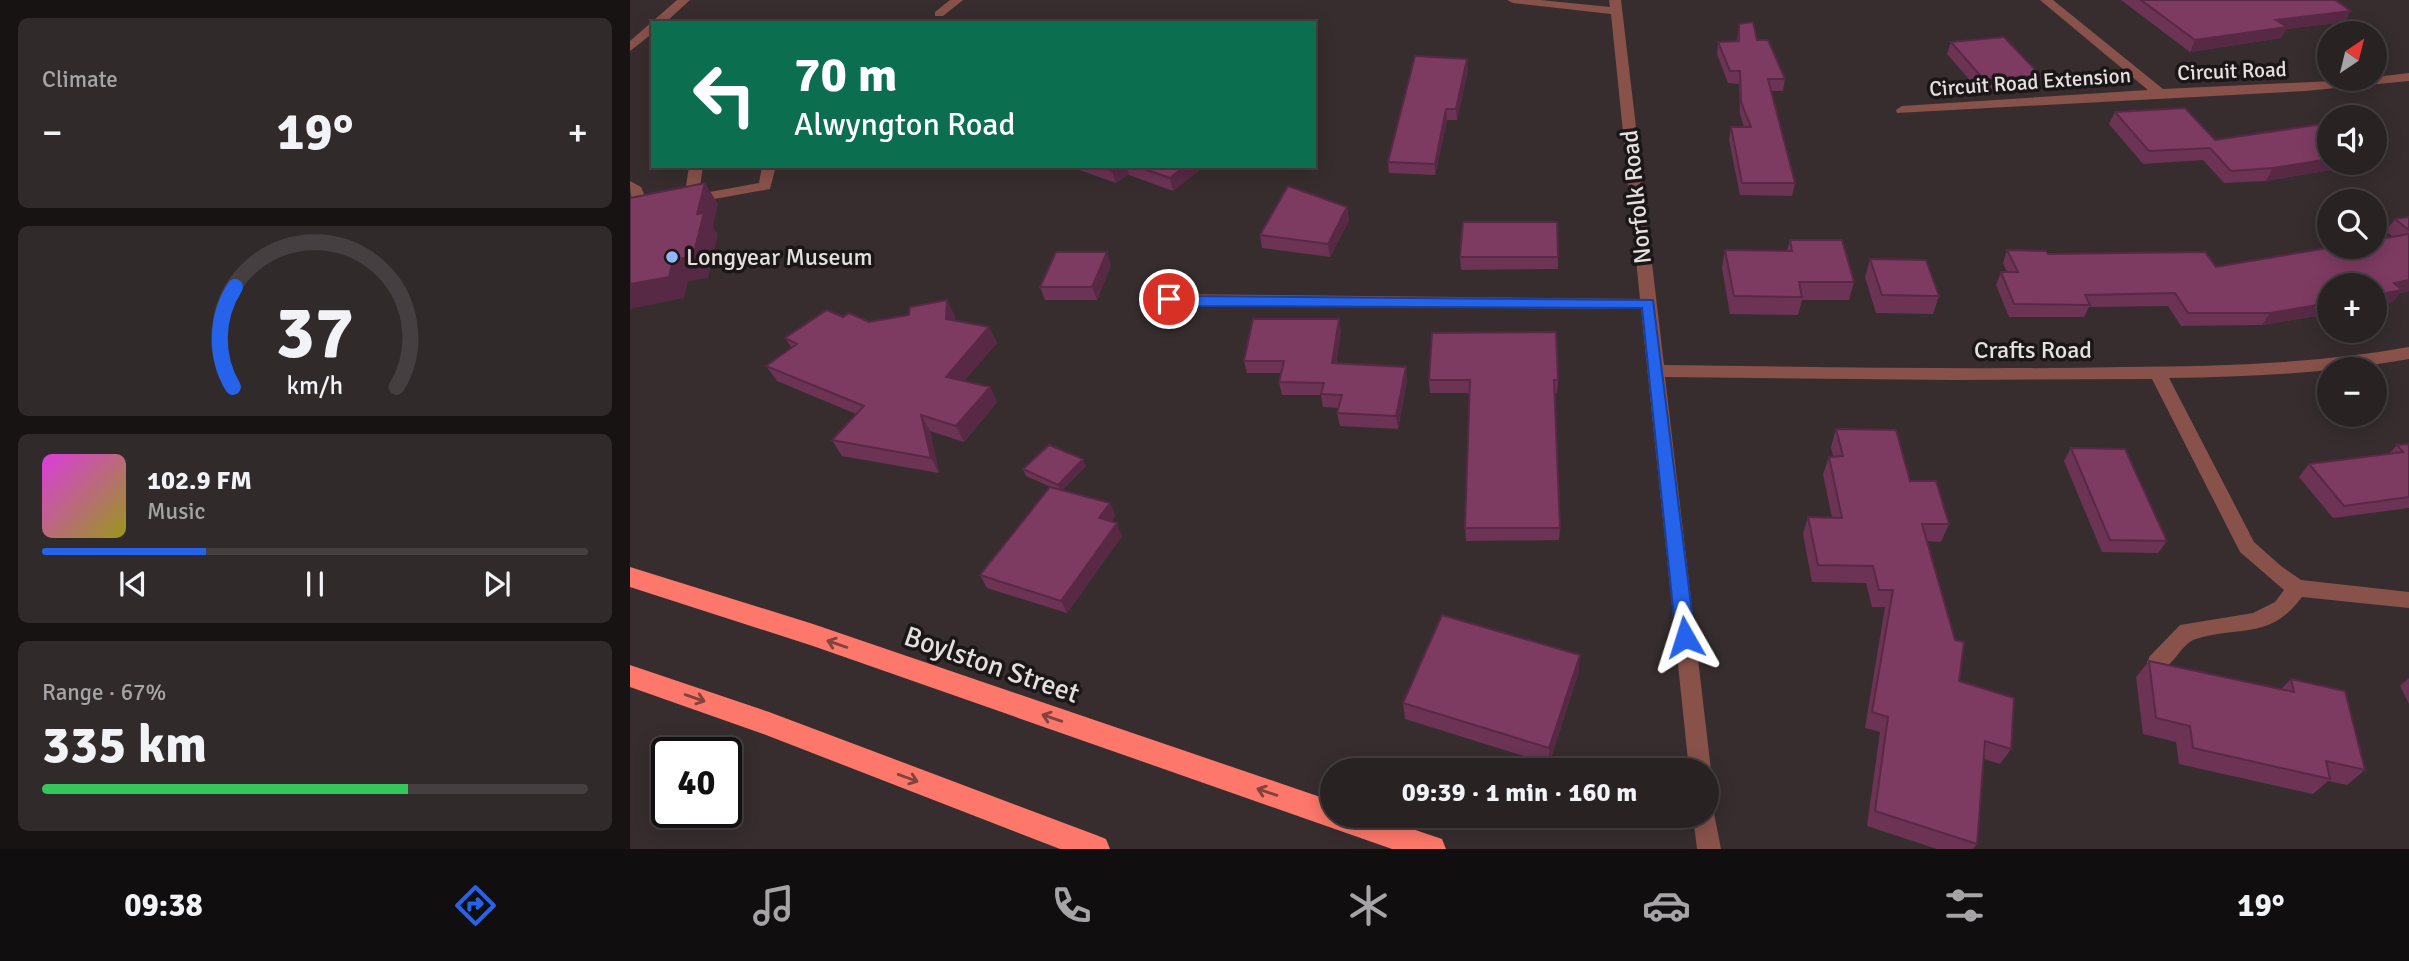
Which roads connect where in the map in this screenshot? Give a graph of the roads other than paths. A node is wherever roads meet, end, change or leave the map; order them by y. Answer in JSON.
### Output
{"nodes":[{"id":1,"x":684,"y":0,"type":"edge"},
{"id":2,"x":1513,"y":0,"type":"edge"},
{"id":3,"x":2046,"y":0,"type":"edge"},
{"id":4,"x":955,"y":1,"type":"edge"},
{"id":5,"x":1615,"y":5,"type":"edge"},
{"id":6,"x":939,"y":14,"type":"dead end"},
{"id":7,"x":660,"y":21,"type":"edge"},
{"id":8,"x":651,"y":29,"type":"edge"},
{"id":9,"x":630,"y":47,"type":"edge"},
{"id":10,"x":2409,"y":77,"type":"edge"},
{"id":11,"x":2160,"y":93,"type":"junction"},
{"id":12,"x":1902,"y":110,"type":"dead end"},
{"id":13,"x":695,"y":168,"type":"edge"},
{"id":14,"x":769,"y":168,"type":"edge"},
{"id":15,"x":630,"y":185,"type":"edge"},
{"id":16,"x":643,"y":208,"type":"edge"},
{"id":17,"x":1169,"y":299,"type":"dead end"},
{"id":18,"x":1648,"y":304,"type":"junction"},
{"id":19,"x":2409,"y":353,"type":"edge"},
{"id":20,"x":1656,"y":371,"type":"junction"},
{"id":21,"x":2158,"y":373,"type":"junction"},
{"id":22,"x":630,"y":577,"type":"edge"},
{"id":23,"x":2297,"y":588,"type":"junction"},
{"id":24,"x":2409,"y":600,"type":"edge"},
{"id":25,"x":2157,"y":662,"type":"edge"},
{"id":26,"x":630,"y":676,"type":"edge"},
{"id":27,"x":1699,"y":758,"type":"edge"},
{"id":28,"x":1320,"y":810,"type":"edge"},
{"id":29,"x":1371,"y":828,"type":"edge"},
{"id":30,"x":1706,"y":828,"type":"edge"},
{"id":31,"x":1096,"y":849,"type":"edge"},
{"id":32,"x":1432,"y":849,"type":"edge"},
{"id":33,"x":1709,"y":849,"type":"edge"}],
"edges":[{"from":1,"to":7,"type":"street"},
{"from":2,"to":5,"type":"street"},
{"from":3,"to":11,"type":"street","name":"Circuit Road"},
{"from":4,"to":6,"type":"street"},
{"from":5,"to":18,"type":"street","name":"Norfolk Road"},
{"from":8,"to":9,"type":"street"},
{"from":10,"to":11,"type":"street","name":"Circuit Road"},
{"from":11,"to":12,"type":"street","name":"Circuit Road Extension"},
{"from":13,"to":14,"type":"street"},
{"from":15,"to":16,"type":"street"},
{"from":17,"to":18,"type":"street"},
{"from":18,"to":20,"type":"street","name":"Norfolk Road"},
{"from":19,"to":21,"type":"street","name":"Crafts Road"},
{"from":20,"to":21,"type":"street","name":"Crafts Road"},
{"from":20,"to":27,"type":"street","name":"Norfolk Road"},
{"from":21,"to":23,"type":"street"},
{"from":28,"to":22,"type":"highway","name":"Boylston Street","one_way":true},
{"from":23,"to":24,"type":"street"},
{"from":23,"to":25,"type":"street"},
{"from":26,"to":31,"type":"highway","one_way":true},
{"from":29,"to":32,"type":"highway","name":"Boylston Street"},
{"from":30,"to":33,"type":"street"}]}
